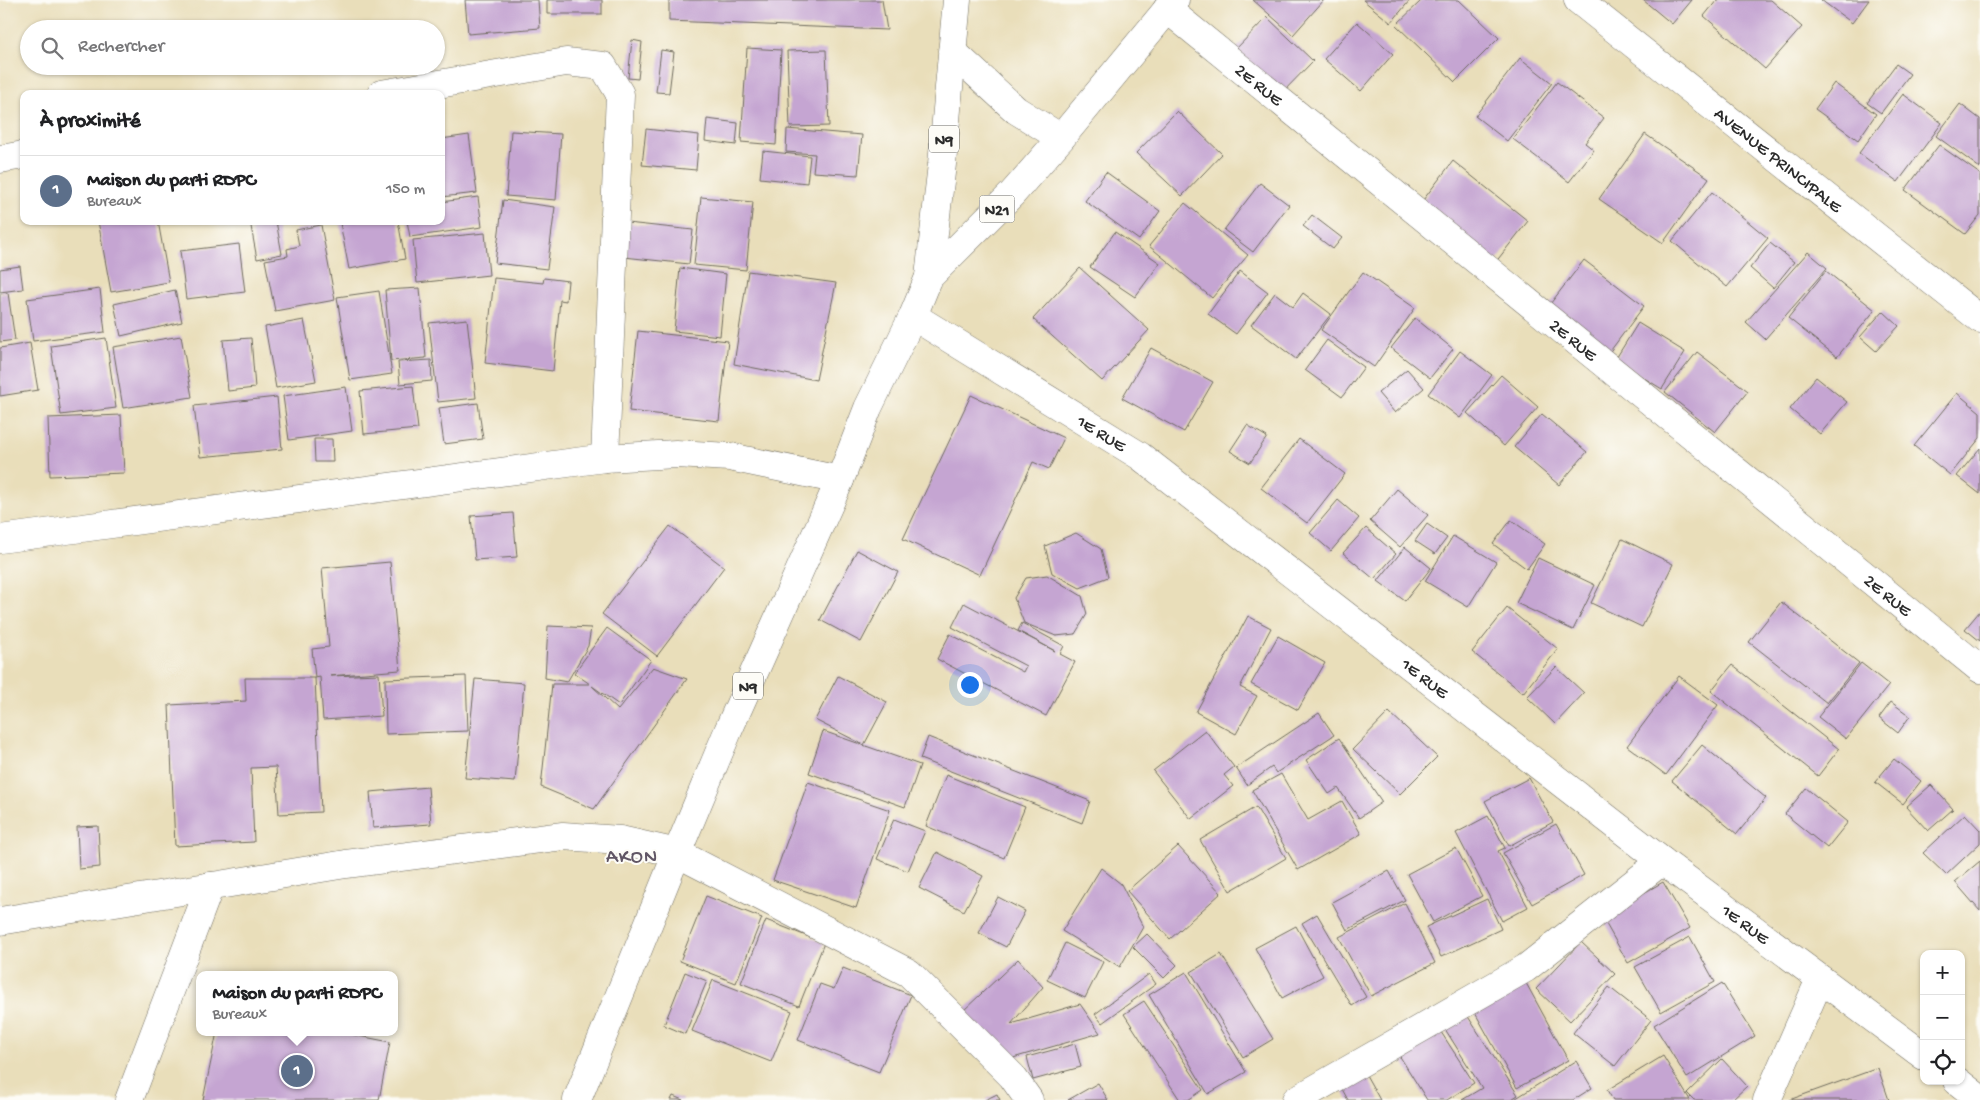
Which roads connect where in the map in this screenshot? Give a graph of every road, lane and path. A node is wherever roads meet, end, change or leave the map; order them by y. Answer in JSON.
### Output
{"nodes":[{"id":1,"x":957,"y":0,"type":"edge"},
{"id":2,"x":1578,"y":0,"type":"edge"},
{"id":3,"x":1171,"y":5,"type":"edge"},
{"id":4,"x":952,"y":52,"type":"junction"},
{"id":5,"x":403,"y":90,"type":"edge"},
{"id":6,"x":1061,"y":138,"type":"junction"},
{"id":7,"x":20,"y":156,"type":"edge"},
{"id":8,"x":0,"y":159,"type":"edge"},
{"id":9,"x":929,"y":277,"type":"junction"},
{"id":10,"x":914,"y":316,"type":"junction"},
{"id":11,"x":1980,"y":319,"type":"edge"},
{"id":12,"x":605,"y":458,"type":"junction"},
{"id":13,"x":840,"y":480,"type":"junction"},
{"id":14,"x":0,"y":539,"type":"edge"},
{"id":15,"x":1980,"y":669,"type":"edge"},
{"id":16,"x":677,"y":853,"type":"junction"},
{"id":17,"x":1662,"y":861,"type":"junction"},
{"id":18,"x":210,"y":886,"type":"junction"},
{"id":19,"x":0,"y":921,"type":"edge"},
{"id":20,"x":1820,"y":979,"type":"junction"},
{"id":21,"x":1920,"y":1053,"type":"edge"},
{"id":22,"x":1962,"y":1085,"type":"edge"},
{"id":23,"x":1980,"y":1098,"type":"edge"},
{"id":24,"x":129,"y":1100,"type":"edge"},
{"id":25,"x":577,"y":1100,"type":"edge"},
{"id":26,"x":1029,"y":1100,"type":"edge"},
{"id":27,"x":1296,"y":1100,"type":"edge"},
{"id":28,"x":1767,"y":1100,"type":"edge"}],
"edges":[{"from":1,"to":4,"type":"main road","number":"N9"},
{"from":2,"to":11,"type":"main road","name":"AVENUE PRINCIPALE"},
{"from":3,"to":6,"type":"main road","number":"N21"},
{"from":3,"to":15,"type":"main road","name":"2E RUE"},
{"from":4,"to":6,"type":"main road"},
{"from":4,"to":9,"type":"main road","number":"N9"},
{"from":5,"to":12,"type":"main road"},
{"from":6,"to":9,"type":"main road","number":"N21"},
{"from":7,"to":8,"type":"main road"},
{"from":9,"to":10,"type":"main road","number":"N9"},
{"from":10,"to":13,"type":"main road","number":"N9"},
{"from":10,"to":17,"type":"main road","name":"1E RUE"},
{"from":12,"to":13,"type":"main road"},
{"from":12,"to":14,"type":"main road"},
{"from":13,"to":16,"type":"main road","number":"N9"},
{"from":16,"to":18,"type":"main road"},
{"from":16,"to":25,"type":"main road","number":"N9"},
{"from":16,"to":26,"type":"main road"},
{"from":17,"to":20,"type":"main road","name":"1E RUE"},
{"from":17,"to":27,"type":"main road"},
{"from":18,"to":19,"type":"main road"},
{"from":18,"to":24,"type":"main road"},
{"from":20,"to":21,"type":"main road","name":"1E RUE"},
{"from":20,"to":28,"type":"main road"},
{"from":22,"to":23,"type":"main road"}]}
